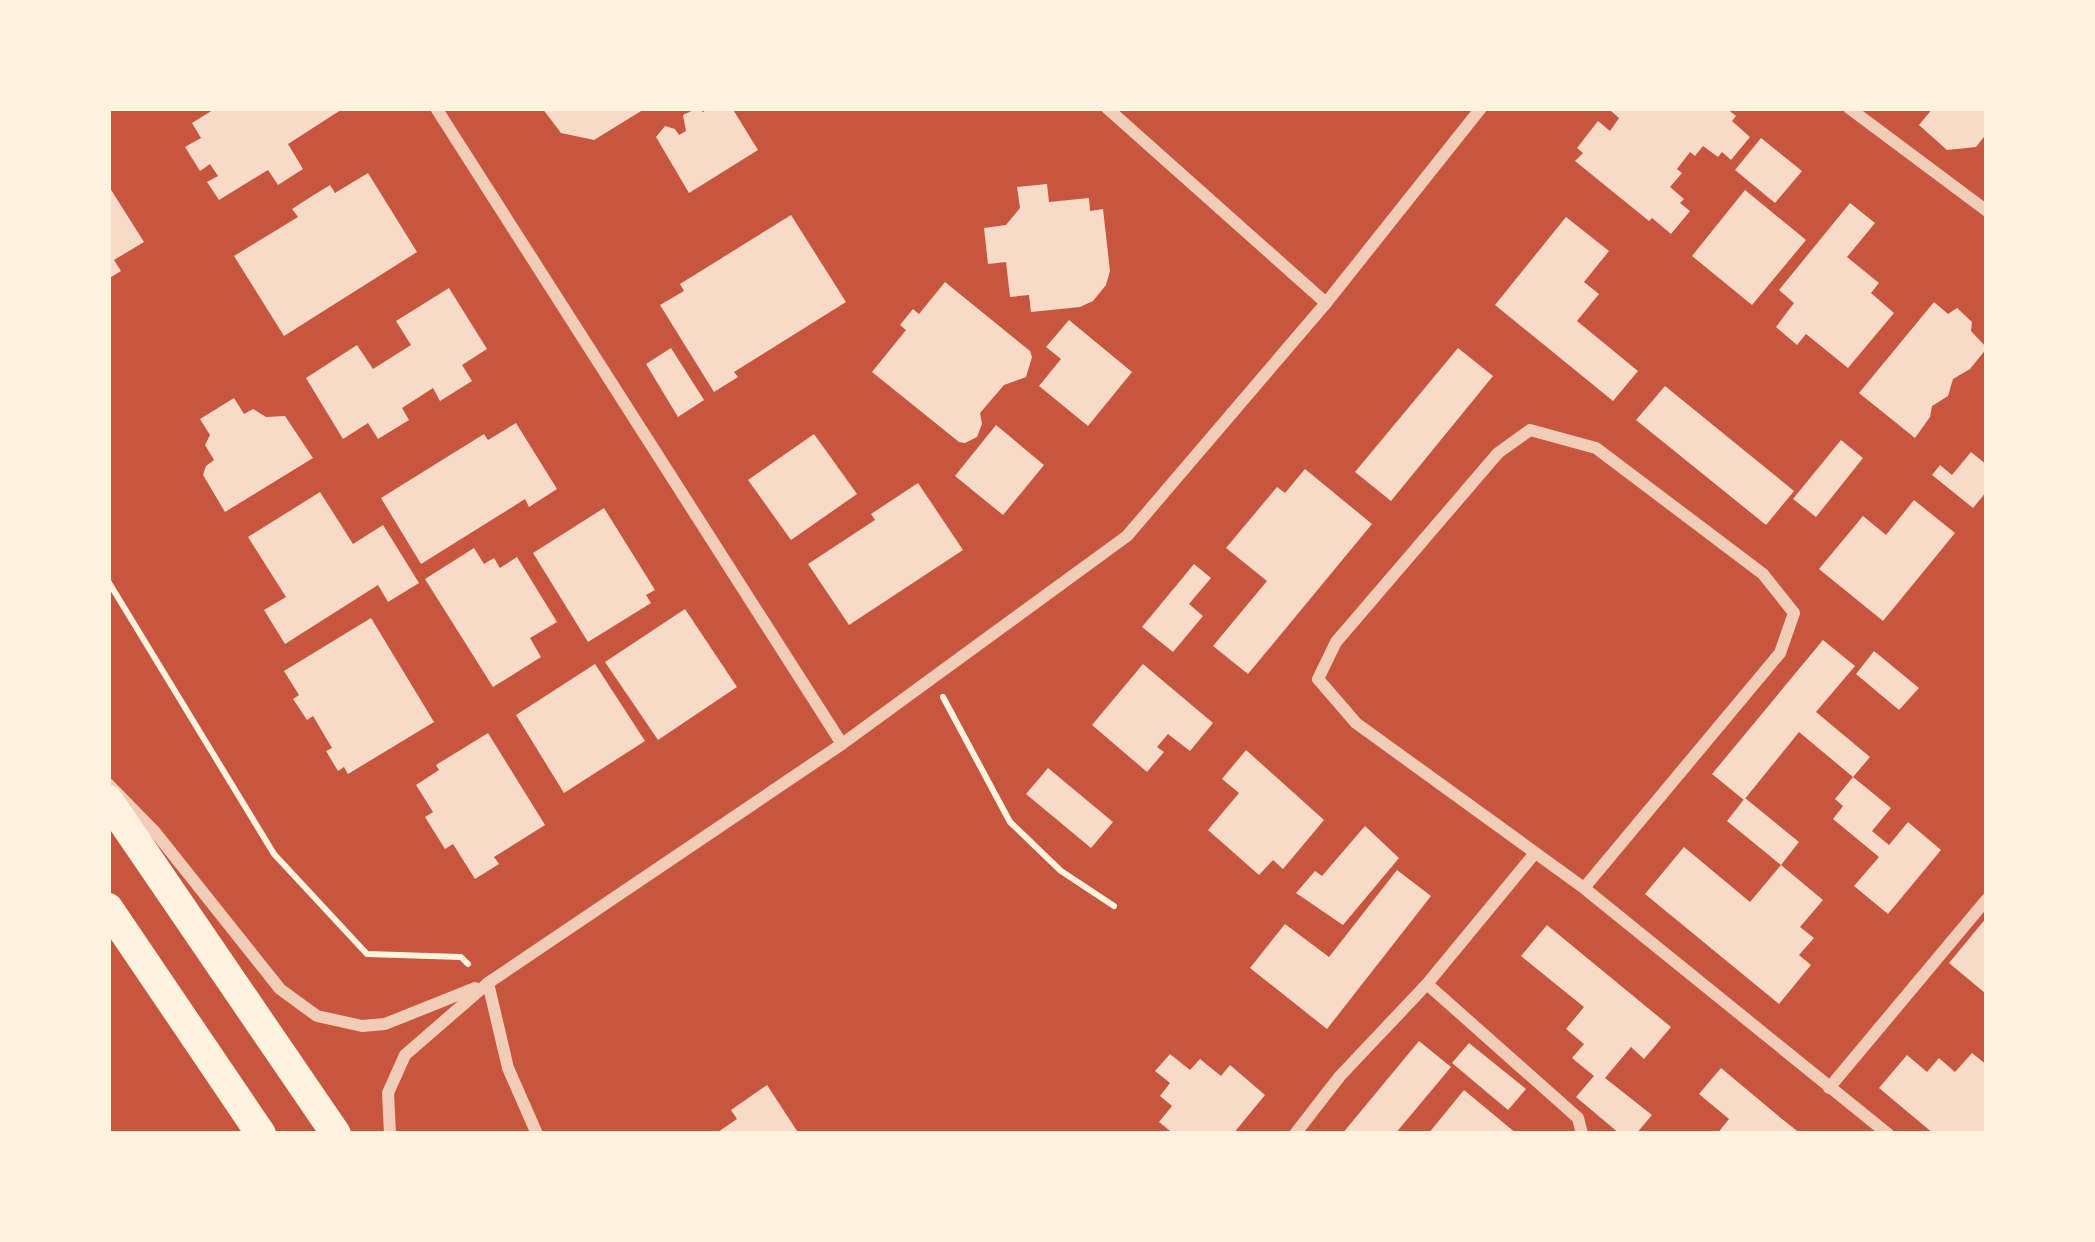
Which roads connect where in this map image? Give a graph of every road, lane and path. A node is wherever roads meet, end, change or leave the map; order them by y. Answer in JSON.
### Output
{"nodes":[{"id":1,"x":436,"y":108,"type":"edge"},
{"id":2,"x":1107,"y":108,"type":"edge"},
{"id":3,"x":1481,"y":108,"type":"edge"},
{"id":4,"x":1850,"y":108,"type":"edge"},
{"id":5,"x":1987,"y":211,"type":"edge"},
{"id":6,"x":1326,"y":303,"type":"junction"},
{"id":7,"x":108,"y":581,"type":"edge"},
{"id":8,"x":934,"y":677,"type":"junction"},
{"id":9,"x":842,"y":744,"type":"junction"},
{"id":10,"x":108,"y":784,"type":"edge"},
{"id":11,"x":108,"y":800,"type":"edge"},
{"id":12,"x":1535,"y":853,"type":"junction"},
{"id":13,"x":1584,"y":888,"type":"junction"},
{"id":14,"x":1987,"y":899,"type":"edge"},
{"id":15,"x":1114,"y":905,"type":"dead end"},
{"id":16,"x":108,"y":908,"type":"edge"},
{"id":17,"x":488,"y":983,"type":"junction"},
{"id":18,"x":1427,"y":984,"type":"junction"},
{"id":19,"x":1829,"y":1088,"type":"junction"},
{"id":20,"x":261,"y":1134,"type":"edge"},
{"id":21,"x":336,"y":1134,"type":"edge"},
{"id":22,"x":390,"y":1134,"type":"edge"},
{"id":23,"x":537,"y":1134,"type":"edge"},
{"id":24,"x":1294,"y":1134,"type":"edge"},
{"id":25,"x":1582,"y":1134,"type":"edge"},
{"id":26,"x":1888,"y":1134,"type":"edge"}],
"edges":[{"from":1,"to":9,"type":"street"},
{"from":2,"to":6,"type":"street"},
{"from":3,"to":6,"type":"street"},
{"from":4,"to":5,"type":"street"},
{"from":6,"to":8,"type":"street"},
{"from":7,"to":17,"type":"path"},
{"from":8,"to":9,"type":"street"},
{"from":8,"to":15,"type":"path"},
{"from":9,"to":17,"type":"street"},
{"from":10,"to":17,"type":"street"},
{"from":11,"to":21,"type":"main road"},
{"from":12,"to":13,"type":"street"},
{"from":12,"to":13,"type":"street"},
{"from":12,"to":18,"type":"street"},
{"from":13,"to":19,"type":"street"},
{"from":14,"to":19,"type":"street"},
{"from":16,"to":20,"type":"main road"},
{"from":17,"to":22,"type":"street"},
{"from":17,"to":23,"type":"street"},
{"from":18,"to":24,"type":"street"},
{"from":18,"to":25,"type":"street"},
{"from":19,"to":26,"type":"street"}]}
